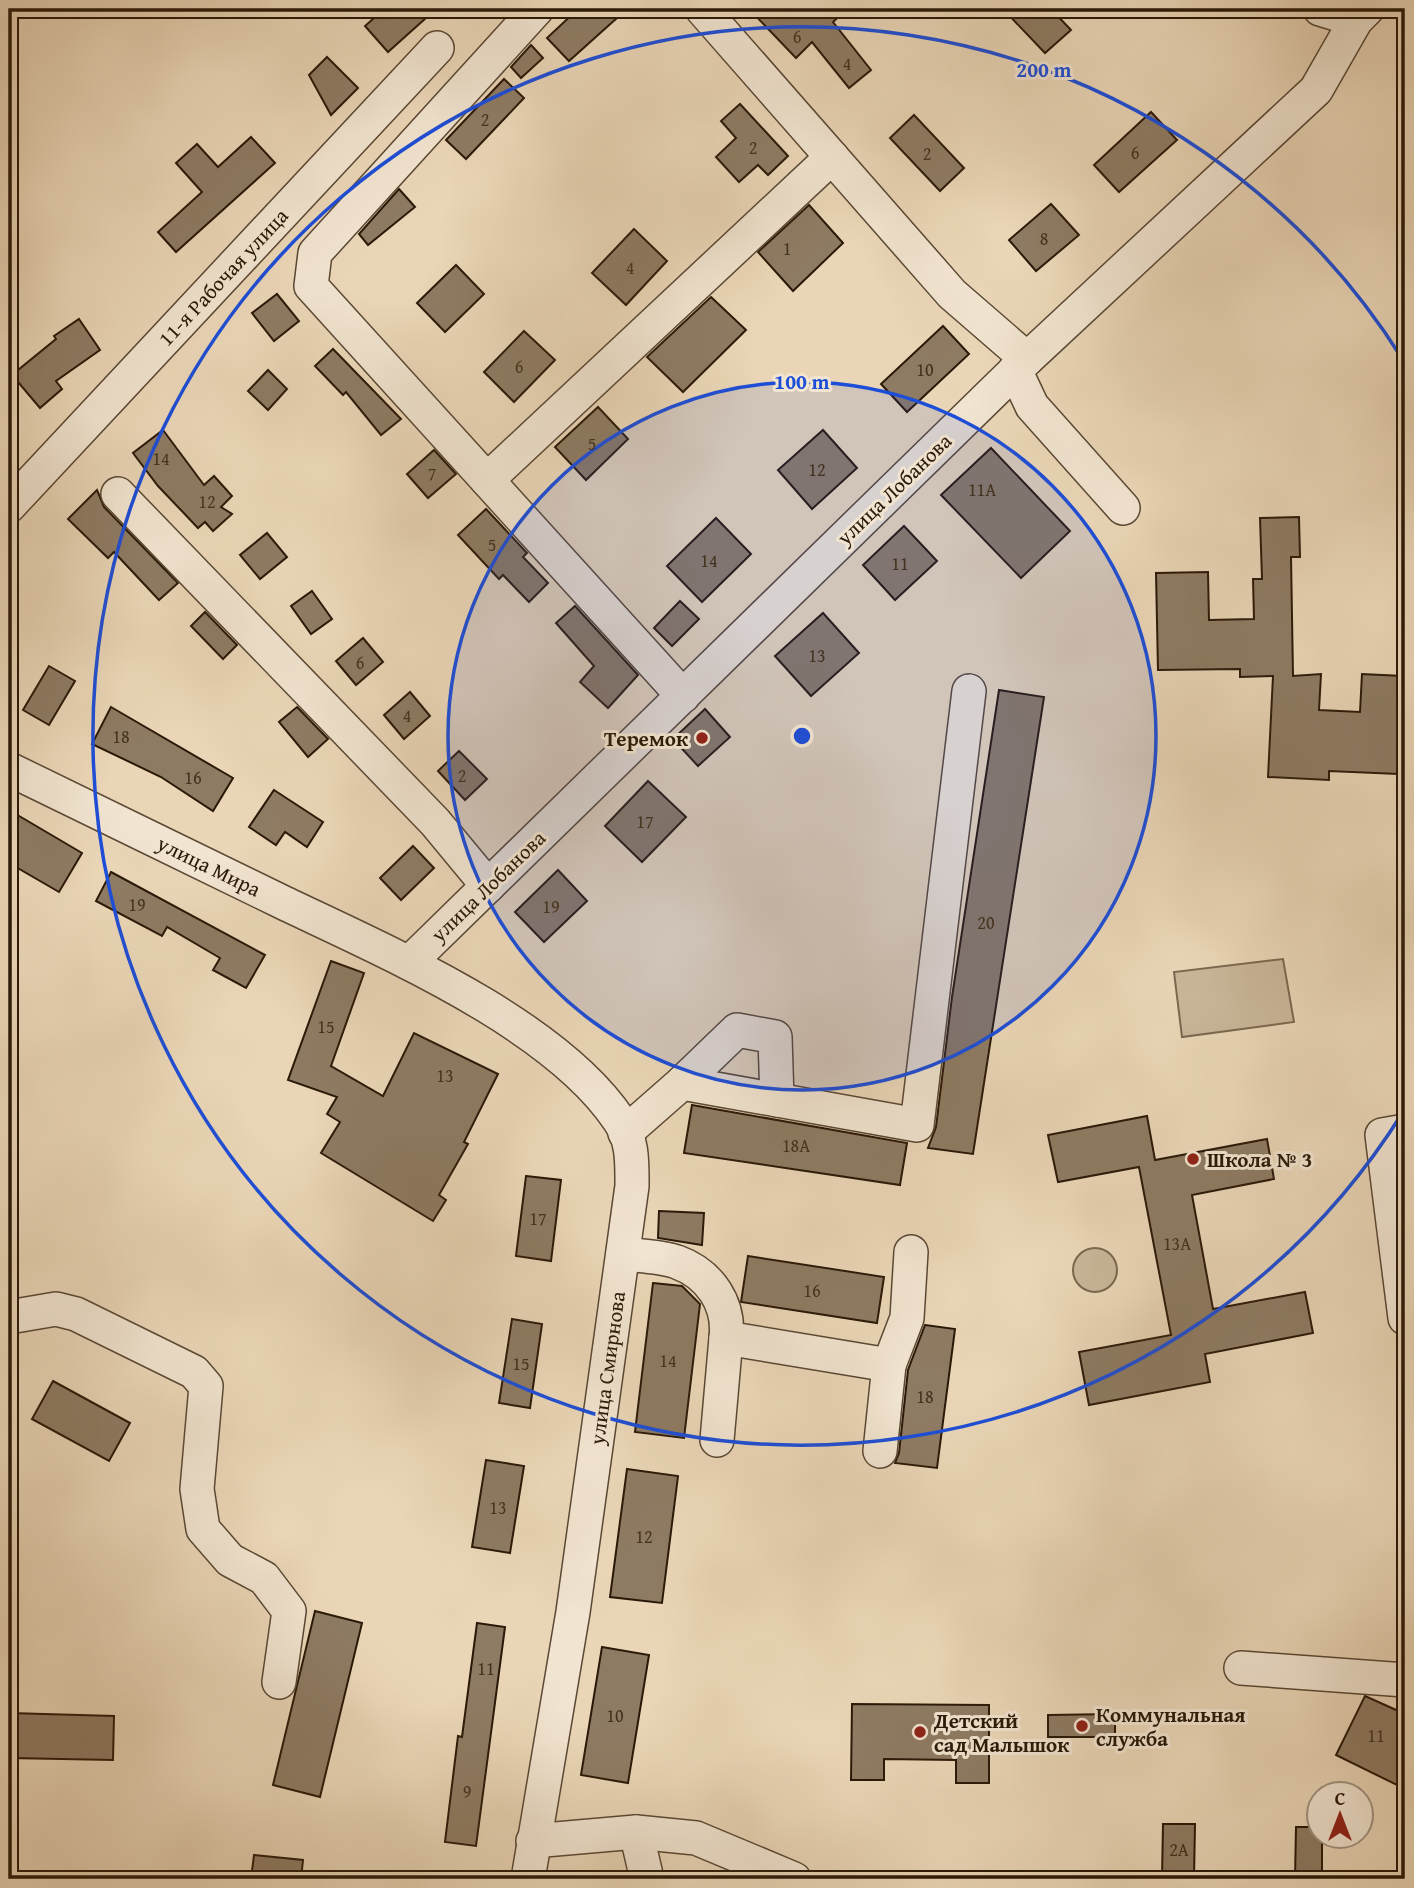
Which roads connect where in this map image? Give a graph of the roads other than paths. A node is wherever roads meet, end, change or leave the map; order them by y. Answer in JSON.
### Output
{"nodes":[{"id":1,"x":537,"y":9,"type":"edge"},
{"id":2,"x":702,"y":9,"type":"edge"},
{"id":3,"x":1320,"y":9,"type":"edge"},
{"id":4,"x":1362,"y":14,"type":"edge"},
{"id":5,"x":437,"y":48,"type":"dead end"},
{"id":6,"x":832,"y":157,"type":"junction"},
{"id":7,"x":1021,"y":365,"type":"junction"},
{"id":8,"x":487,"y":480,"type":"junction"},
{"id":9,"x":118,"y":494,"type":"dead end"},
{"id":10,"x":9,"y":506,"type":"edge"},
{"id":11,"x":1123,"y":508,"type":"dead end"},
{"id":12,"x":969,"y":691,"type":"dead end"},
{"id":13,"x":683,"y":696,"type":"junction"},
{"id":14,"x":9,"y":769,"type":"edge"},
{"id":15,"x":488,"y":886,"type":"junction"},
{"id":16,"x":409,"y":963,"type":"junction"},
{"id":17,"x":682,"y":1083,"type":"junction"},
{"id":18,"x":777,"y":1100,"type":"junction"},
{"id":19,"x":1405,"y":1131,"type":"edge"},
{"id":20,"x":625,"y":1133,"type":"junction"},
{"id":21,"x":911,"y":1252,"type":"dead end"},
{"id":22,"x":623,"y":1254,"type":"junction"},
{"id":23,"x":9,"y":1317,"type":"edge"},
{"id":24,"x":1405,"y":1318,"type":"edge"},
{"id":25,"x":726,"y":1338,"type":"junction"},
{"id":26,"x":889,"y":1365,"type":"junction"},
{"id":27,"x":717,"y":1440,"type":"dead end"},
{"id":28,"x":880,"y":1451,"type":"dead end"},
{"id":29,"x":1241,"y":1668,"type":"dead end"},
{"id":30,"x":1405,"y":1680,"type":"edge"},
{"id":31,"x":279,"y":1682,"type":"dead end"},
{"id":32,"x":636,"y":1832,"type":"junction"},
{"id":33,"x":533,"y":1841,"type":"junction"},
{"id":34,"x":528,"y":1879,"type":"edge"},
{"id":35,"x":647,"y":1879,"type":"edge"},
{"id":36,"x":794,"y":1879,"type":"edge"}],
"edges":[{"from":1,"to":8,"type":"street"},
{"from":2,"to":6,"type":"street"},
{"from":3,"to":4,"type":"street"},
{"from":4,"to":7,"type":"street","name":"улица Лобанова"},
{"from":5,"to":10,"type":"street","name":"11-я Рабочая улица"},
{"from":6,"to":7,"type":"street"},
{"from":6,"to":8,"type":"street"},
{"from":7,"to":11,"type":"street"},
{"from":7,"to":13,"type":"street","name":"улица Лобанова"},
{"from":8,"to":13,"type":"street"},
{"from":9,"to":15,"type":"street"},
{"from":12,"to":18,"type":"street"},
{"from":13,"to":15,"type":"street","name":"улица Лобанова"},
{"from":14,"to":16,"type":"street","name":"улица Мира"},
{"from":15,"to":16,"type":"street","name":"улица Лобанова"},
{"from":16,"to":20,"type":"street","name":"улица Смирнова"},
{"from":17,"to":18,"type":"street"},
{"from":17,"to":18,"type":"street"},
{"from":17,"to":20,"type":"street"},
{"from":19,"to":24,"type":"street"},
{"from":20,"to":22,"type":"street","name":"улица Смирнова"},
{"from":21,"to":26,"type":"street"},
{"from":22,"to":25,"type":"street"},
{"from":22,"to":33,"type":"street","name":"улица Смирнова"},
{"from":23,"to":31,"type":"street"},
{"from":25,"to":26,"type":"street"},
{"from":25,"to":27,"type":"street"},
{"from":26,"to":28,"type":"street"},
{"from":29,"to":30,"type":"street"},
{"from":32,"to":33,"type":"street"},
{"from":32,"to":35,"type":"street"},
{"from":32,"to":36,"type":"street"},
{"from":33,"to":34,"type":"street","name":"улица Смирнова"}]}
